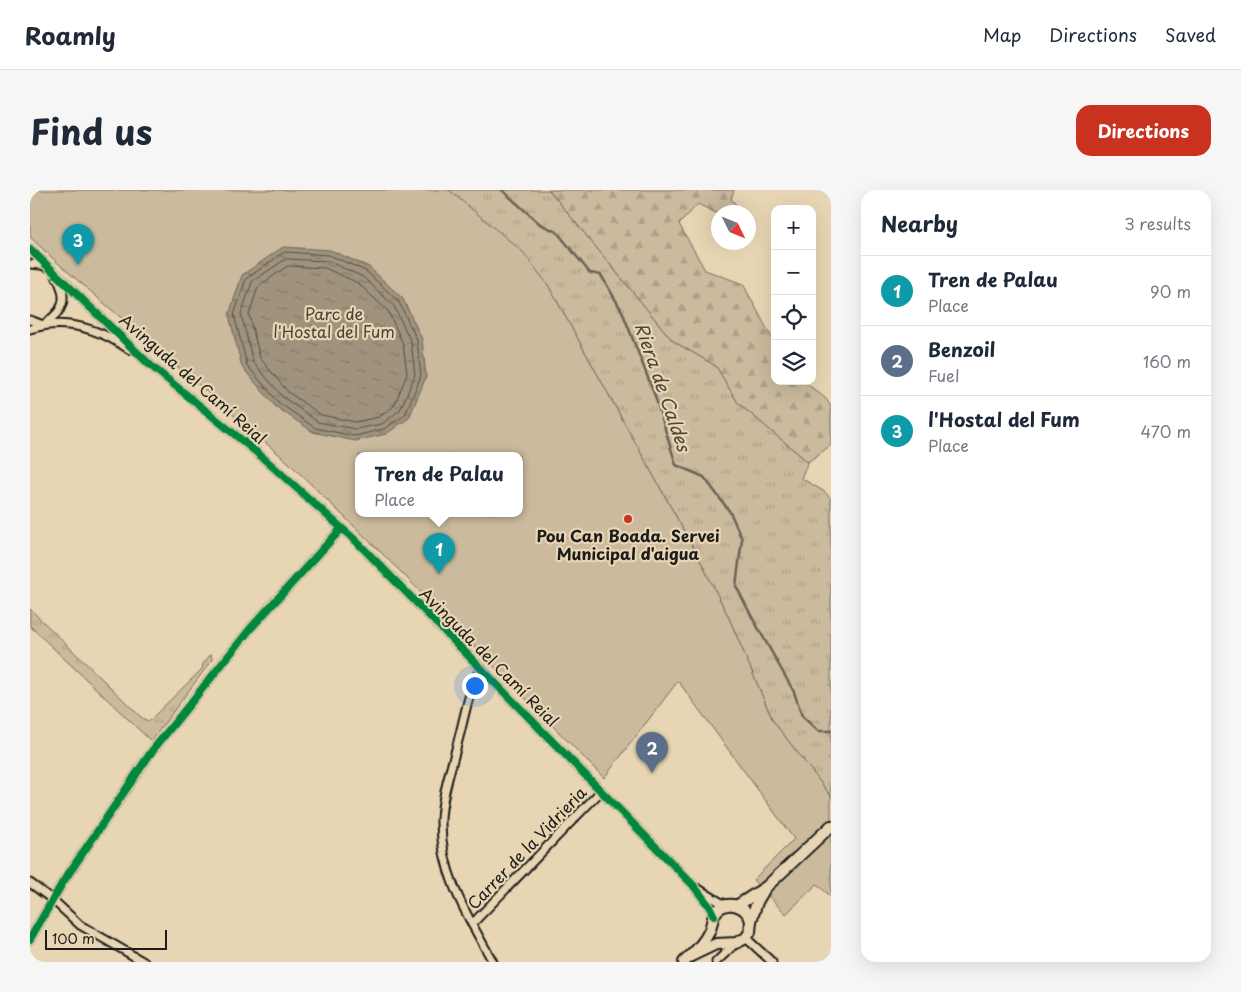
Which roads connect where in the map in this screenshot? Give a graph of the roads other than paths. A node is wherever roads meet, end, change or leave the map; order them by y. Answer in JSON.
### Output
{"nodes":[{"id":1,"x":30,"y":249,"type":"edge"},
{"id":2,"x":30,"y":264,"type":"edge"},
{"id":3,"x":52,"y":270,"type":"junction"},
{"id":4,"x":30,"y":320,"type":"edge"},
{"id":5,"x":43,"y":325,"type":"junction"},
{"id":6,"x":30,"y":329,"type":"edge"},
{"id":7,"x":150,"y":365,"type":"junction"},
{"id":8,"x":341,"y":529,"type":"junction"},
{"id":9,"x":481,"y":668,"type":"junction"},
{"id":10,"x":601,"y":791,"type":"junction"},
{"id":11,"x":831,"y":826,"type":"edge"},
{"id":12,"x":30,"y":883,"type":"edge"},
{"id":13,"x":693,"y":885,"type":"junction"},
{"id":14,"x":766,"y":887,"type":"junction"},
{"id":15,"x":53,"y":900,"type":"junction"},
{"id":16,"x":733,"y":905,"type":"junction"},
{"id":17,"x":713,"y":920,"type":"junction"},
{"id":18,"x":751,"y":921,"type":"junction"},
{"id":19,"x":472,"y":924,"type":"junction"},
{"id":20,"x":746,"y":938,"type":"junction"},
{"id":21,"x":30,"y":939,"type":"edge"},
{"id":22,"x":731,"y":943,"type":"junction"},
{"id":23,"x":688,"y":959,"type":"edge"},
{"id":24,"x":144,"y":962,"type":"edge"},
{"id":25,"x":493,"y":962,"type":"edge"},
{"id":26,"x":716,"y":962,"type":"edge"},
{"id":27,"x":772,"y":962,"type":"edge"}],
"edges":[{"from":1,"to":3,"type":"street","name":"Avinguda del Camí Reial"},
{"from":2,"to":3,"type":"street"},
{"from":3,"to":5,"type":"street"},
{"from":3,"to":7,"type":"street","name":"Avinguda del Camí Reial"},
{"from":4,"to":5,"type":"street"},
{"from":5,"to":6,"type":"street"},
{"from":5,"to":7,"type":"street"},
{"from":7,"to":8,"type":"street","name":"Avinguda del Camí Reial"},
{"from":8,"to":9,"type":"street","name":"Avinguda del Camí Reial"},
{"from":8,"to":15,"type":"street"},
{"from":9,"to":10,"type":"street","name":"Avinguda del Camí Reial"},
{"from":9,"to":19,"type":"street"},
{"from":10,"to":13,"type":"street","name":"Avinguda del Camí Reial"},
{"from":10,"to":19,"type":"street","name":"Carrer de la Vidrieria"},
{"from":11,"to":14,"type":"main road"},
{"from":12,"to":15,"type":"street"},
{"from":13,"to":16,"type":"street","name":"Avinguda del Camí Reial"},
{"from":13,"to":17,"type":"street","name":"Avinguda del Camí Reial"},
{"from":14,"to":16,"type":"main road"},
{"from":14,"to":18,"type":"main road"},
{"from":15,"to":21,"type":"street"},
{"from":15,"to":24,"type":"street"},
{"from":16,"to":17,"type":"main road"},
{"from":16,"to":18,"type":"main road"},
{"from":17,"to":22,"type":"main road"},
{"from":17,"to":23,"type":"main road"},
{"from":18,"to":20,"type":"main road"},
{"from":19,"to":25,"type":"street"},
{"from":20,"to":22,"type":"main road"},
{"from":20,"to":27,"type":"street"},
{"from":22,"to":23,"type":"main road"},
{"from":22,"to":26,"type":"street"}]}
